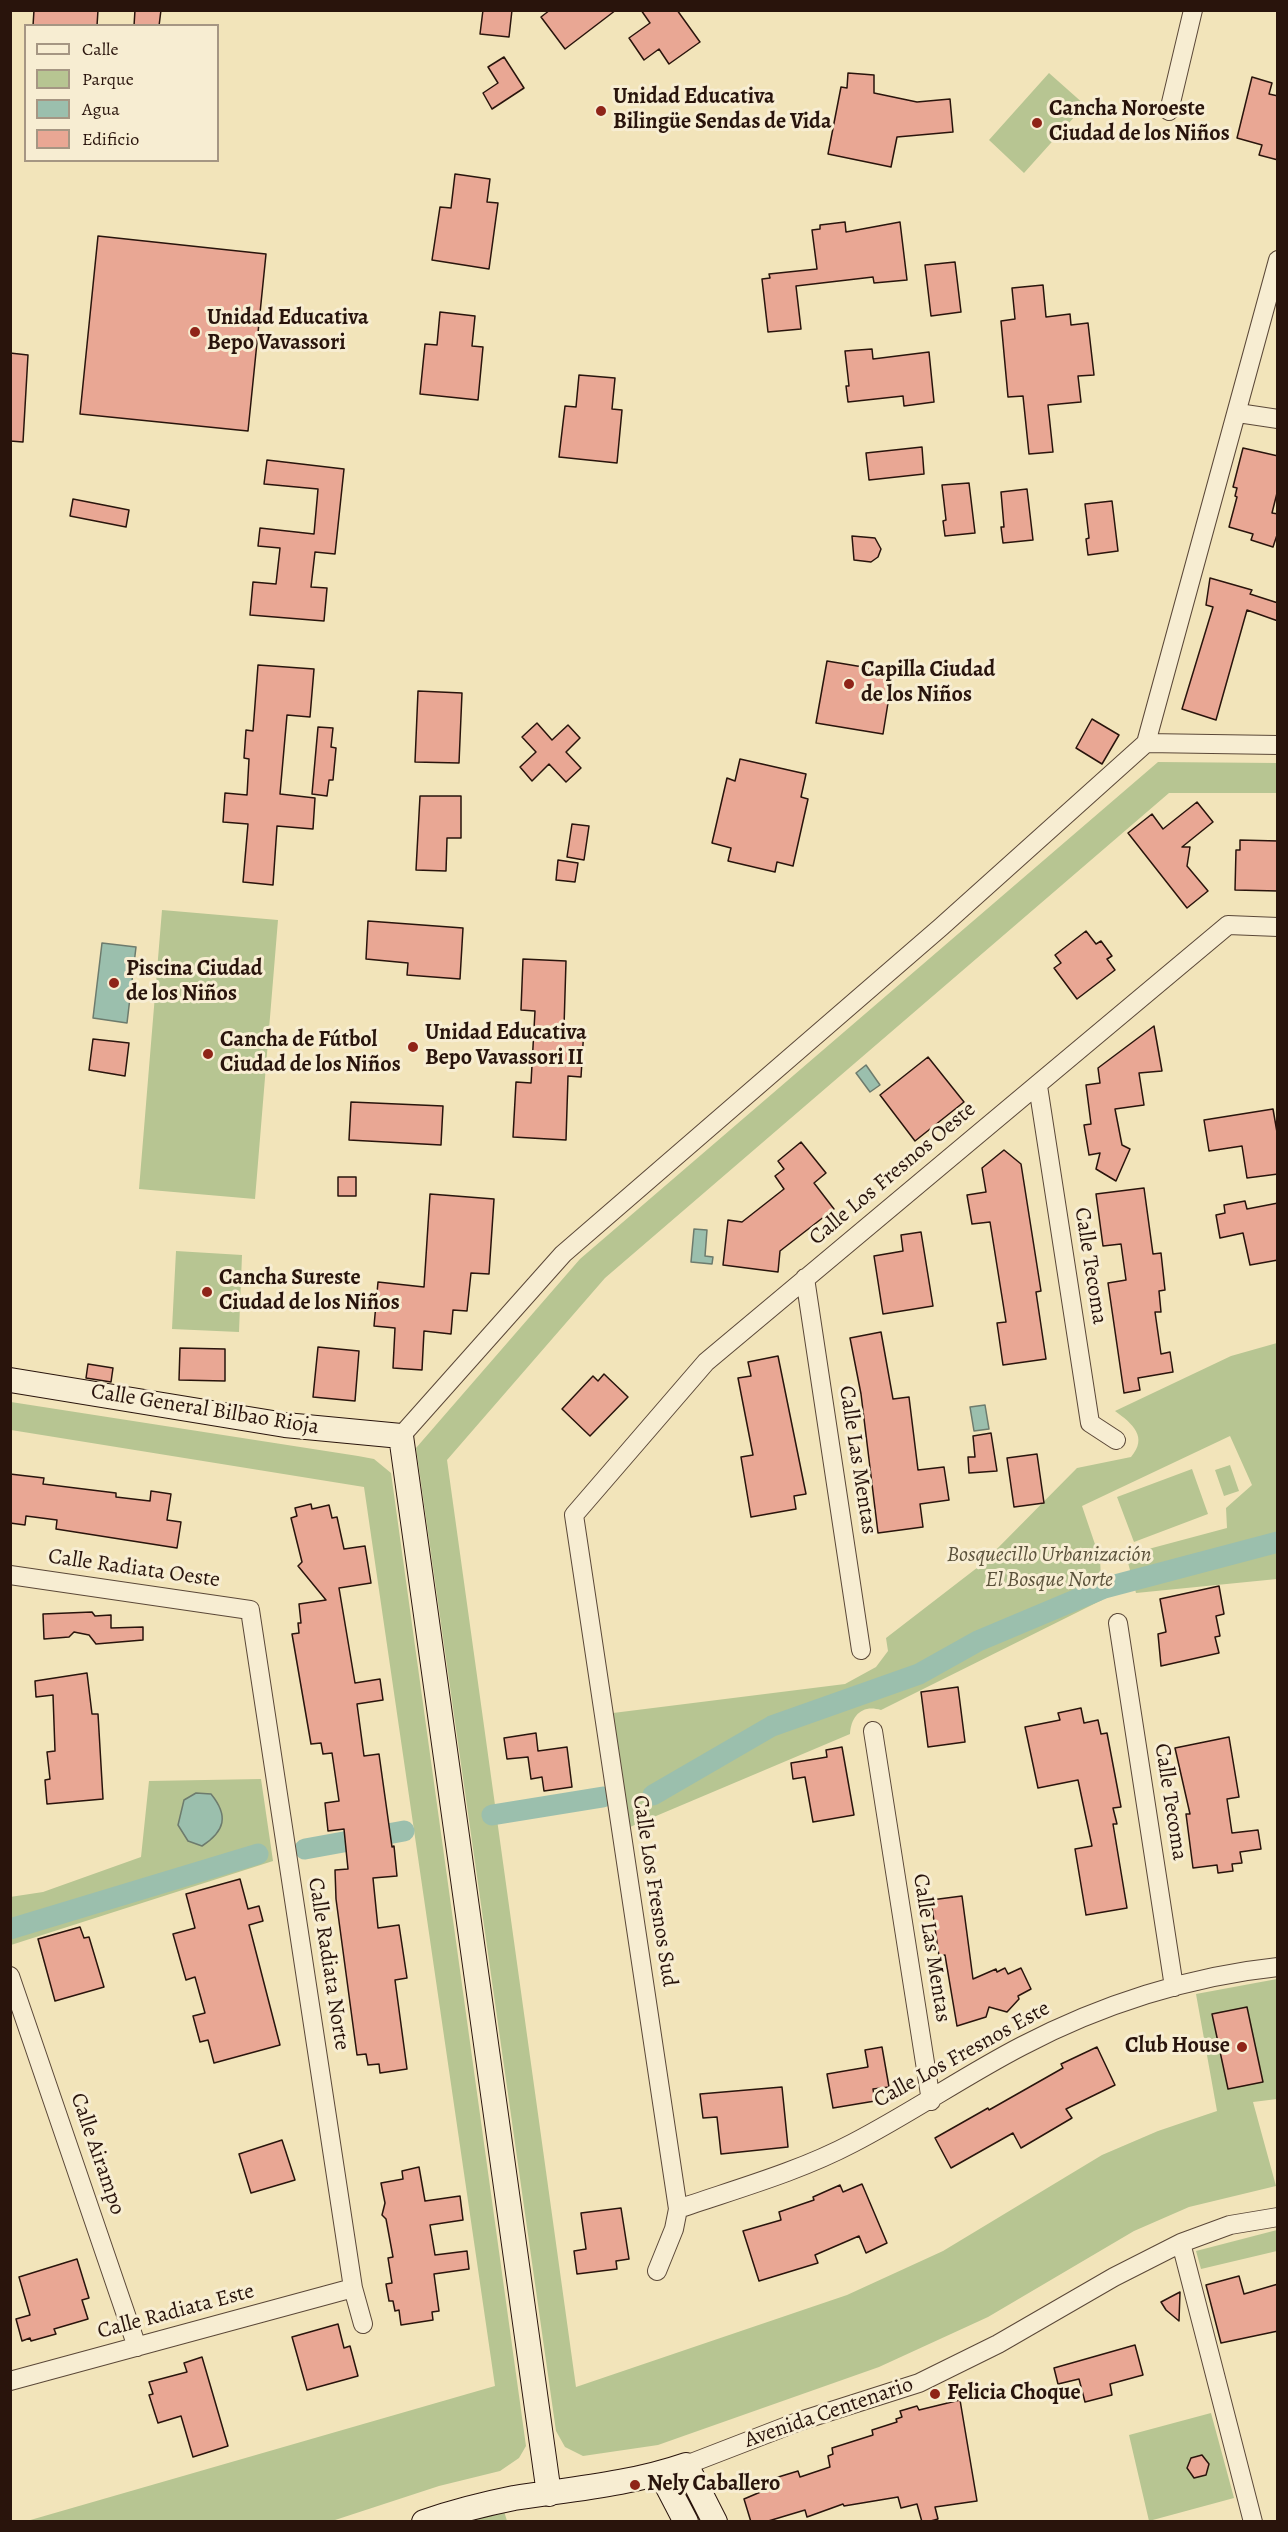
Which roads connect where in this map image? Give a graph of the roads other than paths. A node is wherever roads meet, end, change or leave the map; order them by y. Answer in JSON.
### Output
{"nodes":[{"id":1,"x":1193,"y":10,"type":"edge"},
{"id":2,"x":1169,"y":111,"type":"dead end"},
{"id":3,"x":1278,"y":260,"type":"edge"},
{"id":4,"x":1238,"y":413,"type":"junction"},
{"id":5,"x":1278,"y":419,"type":"edge"},
{"id":6,"x":1146,"y":743,"type":"junction"},
{"id":7,"x":1278,"y":745,"type":"edge"},
{"id":8,"x":1278,"y":927,"type":"edge"},
{"id":9,"x":1038,"y":1086,"type":"junction"},
{"id":10,"x":805,"y":1278,"type":"junction"},
{"id":11,"x":10,"y":1380,"type":"edge"},
{"id":12,"x":401,"y":1436,"type":"junction"},
{"id":13,"x":1116,"y":1440,"type":"dead end"},
{"id":14,"x":574,"y":1515,"type":"joint"},
{"id":15,"x":10,"y":1575,"type":"edge"},
{"id":16,"x":250,"y":1610,"type":"joint"},
{"id":17,"x":1118,"y":1623,"type":"dead end"},
{"id":18,"x":861,"y":1650,"type":"dead end"},
{"id":19,"x":873,"y":1731,"type":"dead end"},
{"id":20,"x":1278,"y":1967,"type":"edge"},
{"id":21,"x":10,"y":1976,"type":"edge"},
{"id":22,"x":1174,"y":1987,"type":"junction"},
{"id":23,"x":931,"y":2101,"type":"junction"},
{"id":24,"x":678,"y":2209,"type":"junction"},
{"id":25,"x":1278,"y":2217,"type":"edge"},
{"id":26,"x":1181,"y":2243,"type":"junction"},
{"id":27,"x":657,"y":2271,"type":"dead end"},
{"id":28,"x":353,"y":2288,"type":"junction"},
{"id":29,"x":363,"y":2324,"type":"dead end"},
{"id":30,"x":137,"y":2347,"type":"junction"},
{"id":31,"x":10,"y":2381,"type":"edge"},
{"id":32,"x":686,"y":2465,"type":"junction"},
{"id":33,"x":661,"y":2474,"type":"junction"},
{"id":34,"x":549,"y":2494,"type":"junction"},
{"id":35,"x":424,"y":2522,"type":"edge"},
{"id":36,"x":686,"y":2522,"type":"edge"},
{"id":37,"x":716,"y":2522,"type":"edge"},
{"id":38,"x":1253,"y":2522,"type":"edge"}],
"edges":[{"from":1,"to":2,"type":"street"},
{"from":3,"to":4,"type":"street"},
{"from":4,"to":5,"type":"street"},
{"from":4,"to":6,"type":"street"},
{"from":6,"to":7,"type":"street"},
{"from":6,"to":12,"type":"street"},
{"from":8,"to":9,"type":"street","name":"Calle Los Fresnos Oeste"},
{"from":9,"to":10,"type":"street","name":"Calle Los Fresnos Oeste"},
{"from":9,"to":13,"type":"street","name":"Calle Tecoma"},
{"from":10,"to":14,"type":"street","name":"Calle Los Fresnos Oeste"},
{"from":10,"to":18,"type":"street","name":"Calle Las Mentas"},
{"from":11,"to":12,"type":"street","name":"Calle General Bilbao Rioja"},
{"from":12,"to":34,"type":"street"},
{"from":14,"to":24,"type":"street","name":"Calle Los Fresnos Sud"},
{"from":15,"to":16,"type":"street","name":"Calle Radiata Oeste"},
{"from":16,"to":28,"type":"street","name":"Calle Radiata Norte"},
{"from":17,"to":22,"type":"street","name":"Calle Tecoma"},
{"from":19,"to":23,"type":"street","name":"Calle Las Mentas"},
{"from":20,"to":22,"type":"street","name":"Calle Los Fresnos Este"},
{"from":21,"to":30,"type":"street","name":"Calle Airampo"},
{"from":22,"to":23,"type":"street","name":"Calle Los Fresnos Este"},
{"from":23,"to":24,"type":"street","name":"Calle Los Fresnos Este"},
{"from":24,"to":27,"type":"street","name":"Calle Los Fresnos Sud"},
{"from":25,"to":26,"type":"street","name":"Avenida Centenario"},
{"from":26,"to":32,"type":"street","name":"Avenida Centenario"},
{"from":26,"to":38,"type":"street"},
{"from":28,"to":29,"type":"street","name":"Calle Radiata Norte"},
{"from":28,"to":30,"type":"street","name":"Calle Radiata Este"},
{"from":30,"to":31,"type":"street","name":"Calle Radiata Este"},
{"from":32,"to":33,"type":"street","name":"Avenida Centenario"},
{"from":32,"to":37,"type":"street"},
{"from":33,"to":34,"type":"street","name":"Avenida Centenario"},
{"from":33,"to":36,"type":"street"},
{"from":34,"to":35,"type":"street","name":"Avenida Centenario"}]}
